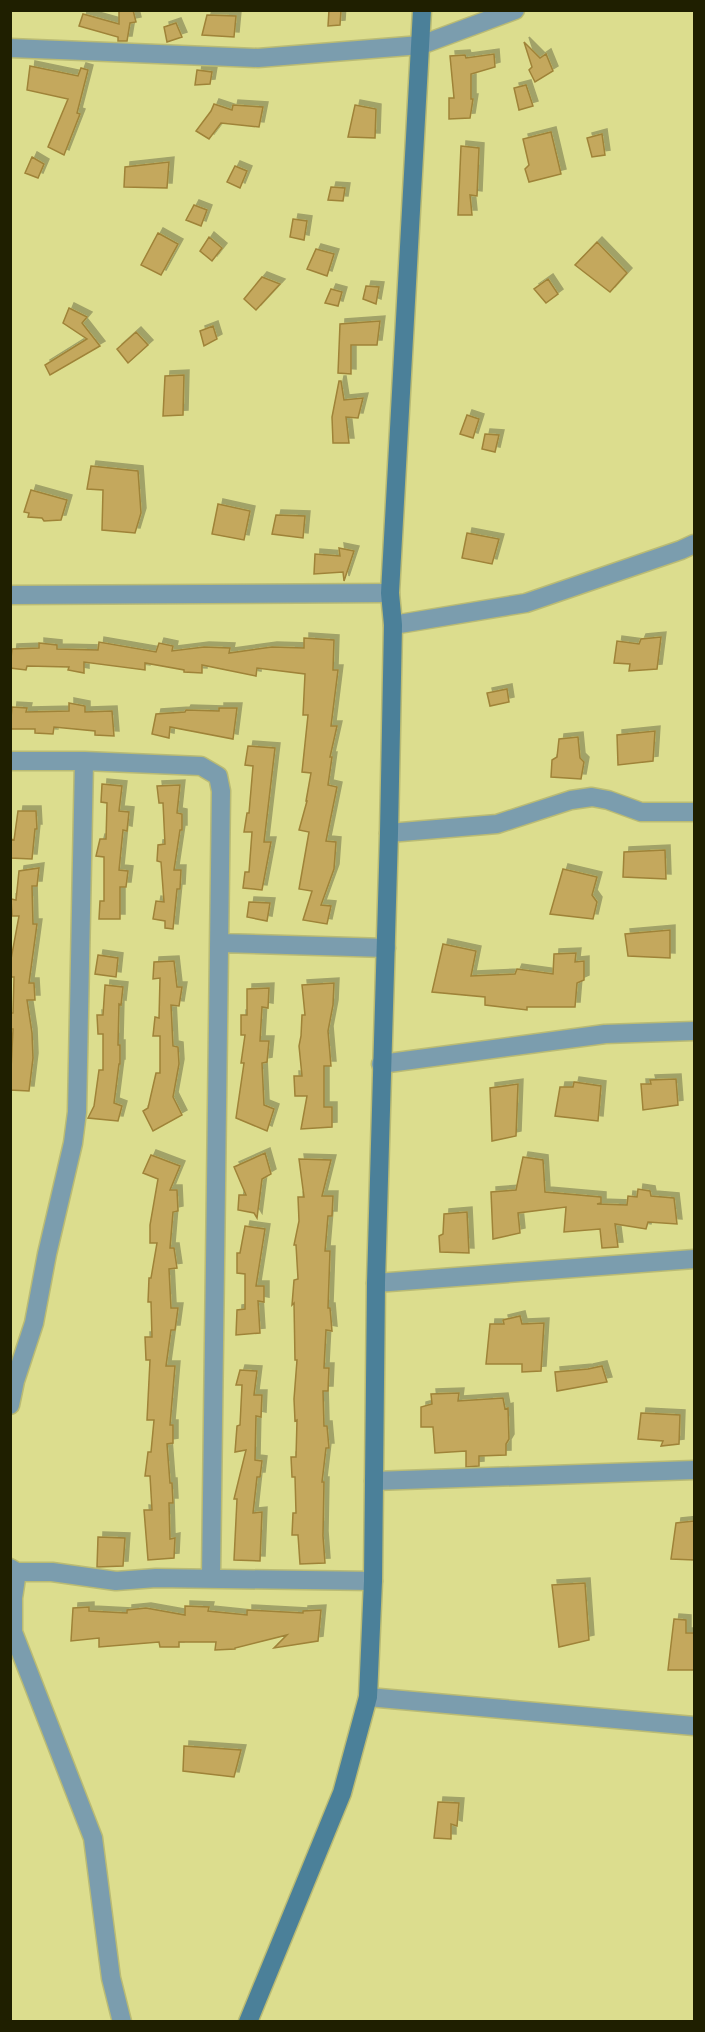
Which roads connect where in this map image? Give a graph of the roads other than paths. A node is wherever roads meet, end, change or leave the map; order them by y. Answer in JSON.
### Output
{"nodes":[{"id":1,"x":422,"y":10,"type":"edge"},
{"id":2,"x":515,"y":10,"type":"edge"},
{"id":3,"x":421,"y":45,"type":"junction"},
{"id":4,"x":10,"y":48,"type":"edge"},
{"id":5,"x":694,"y":544,"type":"edge"},
{"id":6,"x":390,"y":593,"type":"junction"},
{"id":7,"x":10,"y":595,"type":"edge"},
{"id":8,"x":393,"y":625,"type":"junction"},
{"id":9,"x":10,"y":761,"type":"edge"},
{"id":10,"x":84,"y":761,"type":"junction"},
{"id":11,"x":694,"y":812,"type":"edge"},
{"id":12,"x":389,"y":833,"type":"junction"},
{"id":13,"x":220,"y":943,"type":"junction"},
{"id":14,"x":386,"y":948,"type":"junction"},
{"id":15,"x":694,"y":1031,"type":"edge"},
{"id":16,"x":381,"y":1064,"type":"junction"},
{"id":17,"x":694,"y":1259,"type":"edge"},
{"id":18,"x":375,"y":1284,"type":"junction"},
{"id":19,"x":10,"y":1405,"type":"edge"},
{"id":20,"x":694,"y":1470,"type":"edge"},
{"id":21,"x":374,"y":1481,"type":"junction"},
{"id":22,"x":14,"y":1570,"type":"edge"},
{"id":23,"x":211,"y":1578,"type":"junction"},
{"id":24,"x":373,"y":1581,"type":"junction"},
{"id":25,"x":368,"y":1697,"type":"junction"},
{"id":26,"x":694,"y":1726,"type":"edge"},
{"id":27,"x":122,"y":2022,"type":"edge"},
{"id":28,"x":248,"y":2022,"type":"edge"}],
"edges":[{"from":1,"to":3,"type":"street"},
{"from":2,"to":3,"type":"street"},
{"from":3,"to":4,"type":"street"},
{"from":3,"to":6,"type":"street"},
{"from":5,"to":8,"type":"street"},
{"from":6,"to":7,"type":"street"},
{"from":6,"to":8,"type":"street"},
{"from":8,"to":12,"type":"street"},
{"from":9,"to":10,"type":"street"},
{"from":10,"to":13,"type":"street"},
{"from":10,"to":19,"type":"street"},
{"from":11,"to":12,"type":"street"},
{"from":12,"to":14,"type":"street"},
{"from":13,"to":14,"type":"street"},
{"from":13,"to":23,"type":"street"},
{"from":14,"to":16,"type":"street"},
{"from":15,"to":16,"type":"street"},
{"from":16,"to":18,"type":"street"},
{"from":17,"to":18,"type":"street"},
{"from":18,"to":21,"type":"street"},
{"from":20,"to":21,"type":"street"},
{"from":21,"to":24,"type":"street"},
{"from":22,"to":23,"type":"street"},
{"from":22,"to":27,"type":"street"},
{"from":23,"to":24,"type":"street"},
{"from":24,"to":25,"type":"street"},
{"from":25,"to":26,"type":"street"},
{"from":25,"to":28,"type":"street"}]}
